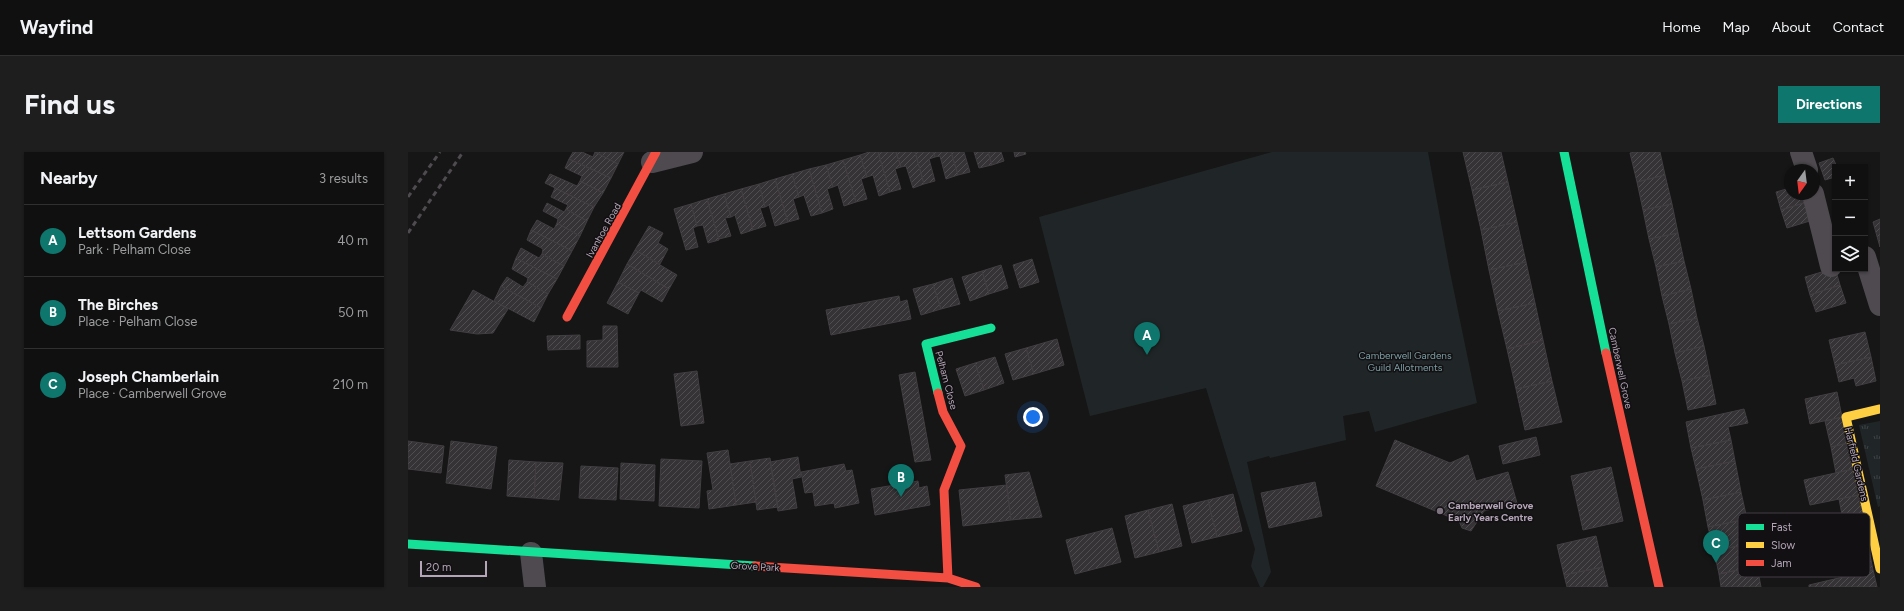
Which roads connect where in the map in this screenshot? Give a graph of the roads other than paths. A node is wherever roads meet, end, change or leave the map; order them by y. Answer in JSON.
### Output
{"nodes":[{"id":1,"x":692,"y":152,"type":"edge"},
{"id":2,"x":1564,"y":152,"type":"edge"},
{"id":3,"x":1801,"y":152,"type":"edge"},
{"id":4,"x":654,"y":157,"type":"edge"},
{"id":5,"x":1805,"y":164,"type":"edge"},
{"id":6,"x":1814,"y":200,"type":"edge"},
{"id":7,"x":1831,"y":266,"type":"dead end"},
{"id":8,"x":1868,"y":267,"type":"edge"},
{"id":9,"x":1880,"y":305,"type":"edge"},
{"id":10,"x":567,"y":317,"type":"dead end"},
{"id":11,"x":990,"y":328,"type":"dead end"},
{"id":12,"x":1880,"y":409,"type":"edge"},
{"id":13,"x":1867,"y":513,"type":"edge"},
{"id":14,"x":1870,"y":524,"type":"edge"},
{"id":15,"x":408,"y":544,"type":"edge"},
{"id":16,"x":531,"y":553,"type":"junction"},
{"id":17,"x":1880,"y":569,"type":"edge"},
{"id":18,"x":948,"y":578,"type":"junction"},
{"id":19,"x":535,"y":587,"type":"edge"},
{"id":20,"x":976,"y":587,"type":"edge"},
{"id":21,"x":1659,"y":587,"type":"edge"}],
"edges":[{"from":1,"to":4,"type":"street"},
{"from":2,"to":21,"type":"street","name":"Camberwell Grove"},
{"from":3,"to":5,"type":"street"},
{"from":4,"to":10,"type":"street","name":"Ivanhoe Road"},
{"from":6,"to":7,"type":"street"},
{"from":8,"to":9,"type":"street"},
{"from":11,"to":18,"type":"street","name":"Pelham Close"},
{"from":12,"to":13,"type":"street","name":"Harfield Gardens"},
{"from":14,"to":17,"type":"street","name":"Harfield Gardens"},
{"from":15,"to":16,"type":"street","name":"Grove Park"},
{"from":16,"to":18,"type":"street","name":"Grove Park"},
{"from":16,"to":19,"type":"street"},
{"from":18,"to":20,"type":"street","name":"Grove Park"}]}
